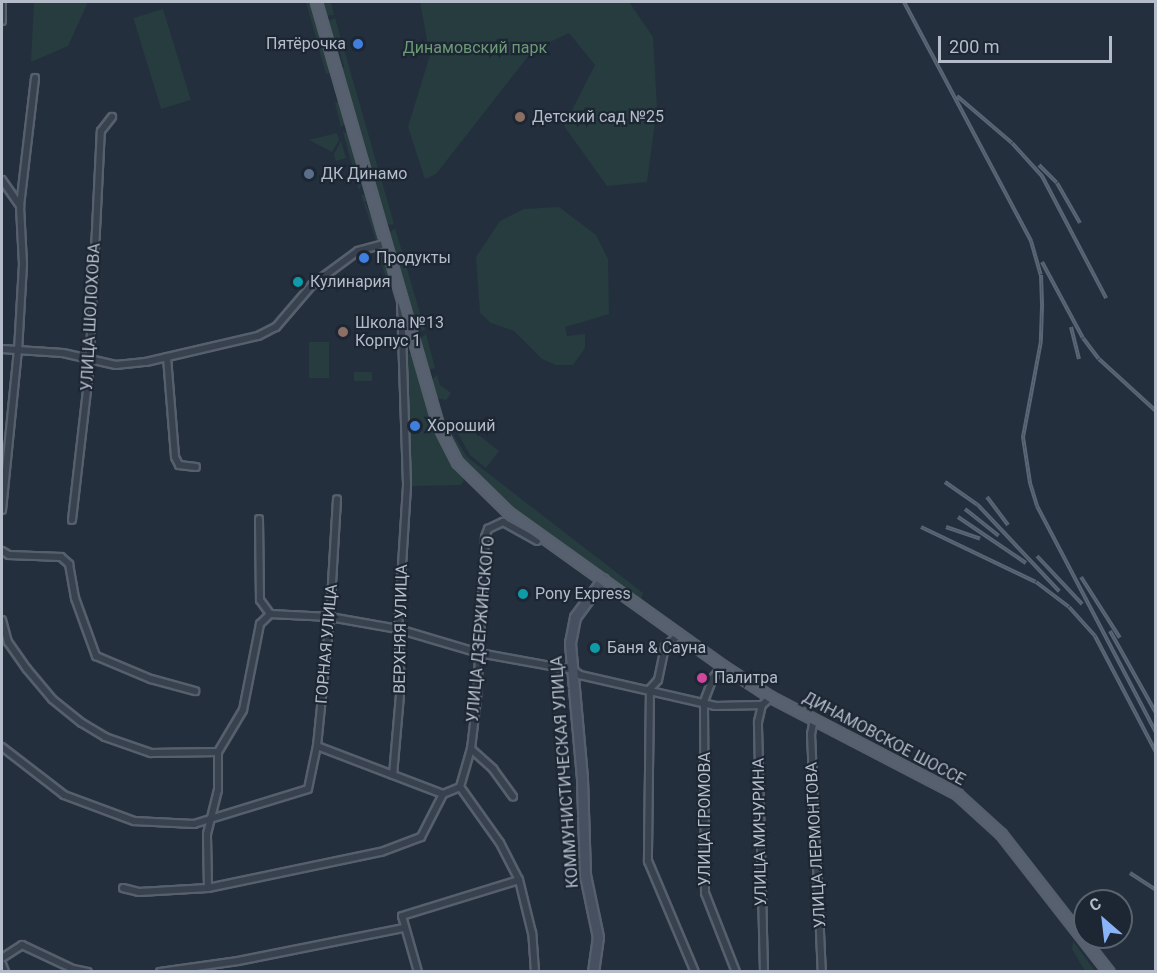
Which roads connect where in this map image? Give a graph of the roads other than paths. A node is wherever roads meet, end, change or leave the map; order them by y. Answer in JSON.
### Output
{"nodes":[{"id":1,"x":2,"y":2,"type":"edge"},
{"id":2,"x":316,"y":2,"type":"edge"},
{"id":3,"x":2,"y":21,"type":"edge"},
{"id":4,"x":35,"y":78,"type":"dead end"},
{"id":5,"x":112,"y":117,"type":"dead end"},
{"id":6,"x":2,"y":180,"type":"edge"},
{"id":7,"x":20,"y":206,"type":"junction"},
{"id":8,"x":385,"y":244,"type":"junction"},
{"id":9,"x":401,"y":300,"type":"junction"},
{"id":10,"x":414,"y":345,"type":"junction"},
{"id":11,"x":401,"y":348,"type":"junction"},
{"id":12,"x":2,"y":349,"type":"edge"},
{"id":13,"x":18,"y":351,"type":"junction"},
{"id":14,"x":167,"y":357,"type":"junction"},
{"id":15,"x":89,"y":360,"type":"junction"},
{"id":16,"x":196,"y":467,"type":"dead end"},
{"id":17,"x":337,"y":498,"type":"dead end"},
{"id":18,"x":2,"y":510,"type":"edge"},
{"id":19,"x":258,"y":519,"type":"dead end"},
{"id":20,"x":72,"y":520,"type":"dead end"},
{"id":21,"x":537,"y":541,"type":"dead end"},
{"id":22,"x":2,"y":551,"type":"edge"},
{"id":23,"x":603,"y":579,"type":"junction"},
{"id":24,"x":270,"y":614,"type":"junction"},
{"id":25,"x":330,"y":617,"type":"junction"},
{"id":26,"x":2,"y":620,"type":"edge"},
{"id":27,"x":398,"y":629,"type":"junction"},
{"id":28,"x":680,"y":634,"type":"junction"},
{"id":29,"x":479,"y":653,"type":"junction"},
{"id":30,"x":723,"y":666,"type":"junction"},
{"id":31,"x":573,"y":670,"type":"junction"},
{"id":32,"x":650,"y":689,"type":"junction"},
{"id":33,"x":195,"y":691,"type":"dead end"},
{"id":34,"x":771,"y":697,"type":"junction"},
{"id":35,"x":704,"y":702,"type":"junction"},
{"id":36,"x":762,"y":705,"type":"junction"},
{"id":37,"x":814,"y":718,"type":"junction"},
{"id":38,"x":317,"y":746,"type":"junction"},
{"id":39,"x":2,"y":747,"type":"edge"},
{"id":40,"x":471,"y":748,"type":"junction"},
{"id":41,"x":218,"y":752,"type":"junction"},
{"id":42,"x":393,"y":775,"type":"junction"},
{"id":43,"x":460,"y":787,"type":"junction"},
{"id":44,"x":443,"y":794,"type":"junction"},
{"id":45,"x":513,"y":797,"type":"dead end"},
{"id":46,"x":209,"y":817,"type":"junction"},
{"id":47,"x":519,"y":880,"type":"junction"},
{"id":48,"x":123,"y":888,"type":"dead end"},
{"id":49,"x":208,"y":888,"type":"junction"},
{"id":50,"x":403,"y":928,"type":"junction"},
{"id":51,"x":2,"y":958,"type":"edge"},
{"id":52,"x":2,"y":964,"type":"edge"},
{"id":53,"x":5,"y":972,"type":"edge"},
{"id":54,"x":88,"y":972,"type":"edge"},
{"id":55,"x":160,"y":972,"type":"edge"},
{"id":56,"x":418,"y":972,"type":"edge"},
{"id":57,"x":535,"y":972,"type":"edge"},
{"id":58,"x":592,"y":972,"type":"edge"},
{"id":59,"x":695,"y":972,"type":"edge"},
{"id":60,"x":736,"y":972,"type":"edge"},
{"id":61,"x":764,"y":972,"type":"edge"},
{"id":62,"x":822,"y":972,"type":"edge"},
{"id":63,"x":1109,"y":972,"type":"edge"}],
"edges":[{"from":1,"to":3,"type":"street"},
{"from":2,"to":8,"type":"main road","name":"ДИНАМОВСКОЕ ШОССЕ"},
{"from":4,"to":7,"type":"street"},
{"from":5,"to":15,"type":"street","name":"УЛИЦА ШОЛОХОВА"},
{"from":6,"to":7,"type":"street"},
{"from":7,"to":13,"type":"street"},
{"from":8,"to":9,"type":"main road","name":"ДИНАМОВСКОЕ ШОССЕ"},
{"from":8,"to":14,"type":"street"},
{"from":9,"to":10,"type":"main road","name":"ДИНАМОВСКОЕ ШОССЕ"},
{"from":9,"to":11,"type":"street","name":"ВЕРХНЯЯ УЛИЦА"},
{"from":10,"to":11,"type":"street"},
{"from":10,"to":23,"type":"main road","name":"ДИНАМОВСКОЕ ШОССЕ"},
{"from":11,"to":27,"type":"street","name":"ВЕРХНЯЯ УЛИЦА"},
{"from":12,"to":13,"type":"street"},
{"from":13,"to":15,"type":"street"},
{"from":13,"to":18,"type":"street"},
{"from":14,"to":15,"type":"street"},
{"from":14,"to":16,"type":"street"},
{"from":15,"to":20,"type":"street","name":"УЛИЦА ШОЛОХОВА"},
{"from":17,"to":25,"type":"street","name":"ГОРНАЯ УЛИЦА"},
{"from":19,"to":24,"type":"street"},
{"from":21,"to":29,"type":"street","name":"УЛИЦА ДЗЕРЖИНСКОГО"},
{"from":22,"to":33,"type":"street"},
{"from":23,"to":28,"type":"main road","name":"ДИНАМОВСКОЕ ШОССЕ"},
{"from":23,"to":31,"type":"street","name":"КОММУНИСТИЧЕСКАЯ УЛИЦА"},
{"from":24,"to":25,"type":"street"},
{"from":24,"to":41,"type":"street"},
{"from":25,"to":27,"type":"street"},
{"from":25,"to":38,"type":"street","name":"ГОРНАЯ УЛИЦА"},
{"from":26,"to":41,"type":"street"},
{"from":27,"to":29,"type":"street"},
{"from":27,"to":42,"type":"street","name":"ВЕРХНЯЯ УЛИЦА"},
{"from":28,"to":30,"type":"main road","name":"ДИНАМОВСКОЕ ШОССЕ"},
{"from":28,"to":32,"type":"street"},
{"from":29,"to":31,"type":"street"},
{"from":29,"to":40,"type":"street","name":"УЛИЦА ДЗЕРЖИНСКОГО"},
{"from":30,"to":34,"type":"main road","name":"ДИНАМОВСКОЕ ШОССЕ"},
{"from":30,"to":35,"type":"street","name":"УЛИЦА ГРОМОВА"},
{"from":31,"to":32,"type":"street"},
{"from":31,"to":58,"type":"street","name":"КОММУНИСТИЧЕСКАЯ УЛИЦА"},
{"from":32,"to":35,"type":"street"},
{"from":32,"to":59,"type":"street"},
{"from":34,"to":36,"type":"street"},
{"from":34,"to":37,"type":"main road","name":"ДИНАМОВСКОЕ ШОССЕ"},
{"from":35,"to":36,"type":"street"},
{"from":35,"to":60,"type":"street","name":"УЛИЦА ГРОМОВА"},
{"from":36,"to":61,"type":"street","name":"УЛИЦА МИЧУРИНА"},
{"from":37,"to":62,"type":"street","name":"УЛИЦА ЛЕРМОНТОВА"},
{"from":37,"to":63,"type":"main road","name":"ДИНАМОВСКОЕ ШОССЕ"},
{"from":38,"to":42,"type":"street"},
{"from":38,"to":46,"type":"street","name":"ГОРНАЯ УЛИЦА"},
{"from":39,"to":46,"type":"street"},
{"from":40,"to":43,"type":"street","name":"УЛИЦА ДЗЕРЖИНСКОГО"},
{"from":40,"to":45,"type":"street"},
{"from":41,"to":46,"type":"street"},
{"from":42,"to":44,"type":"street"},
{"from":43,"to":44,"type":"street"},
{"from":43,"to":47,"type":"street"},
{"from":44,"to":49,"type":"street"},
{"from":46,"to":49,"type":"street"},
{"from":47,"to":50,"type":"street"},
{"from":47,"to":57,"type":"street"},
{"from":48,"to":49,"type":"street"},
{"from":50,"to":55,"type":"street"},
{"from":50,"to":56,"type":"street"},
{"from":51,"to":54,"type":"street"},
{"from":52,"to":53,"type":"street"}]}
